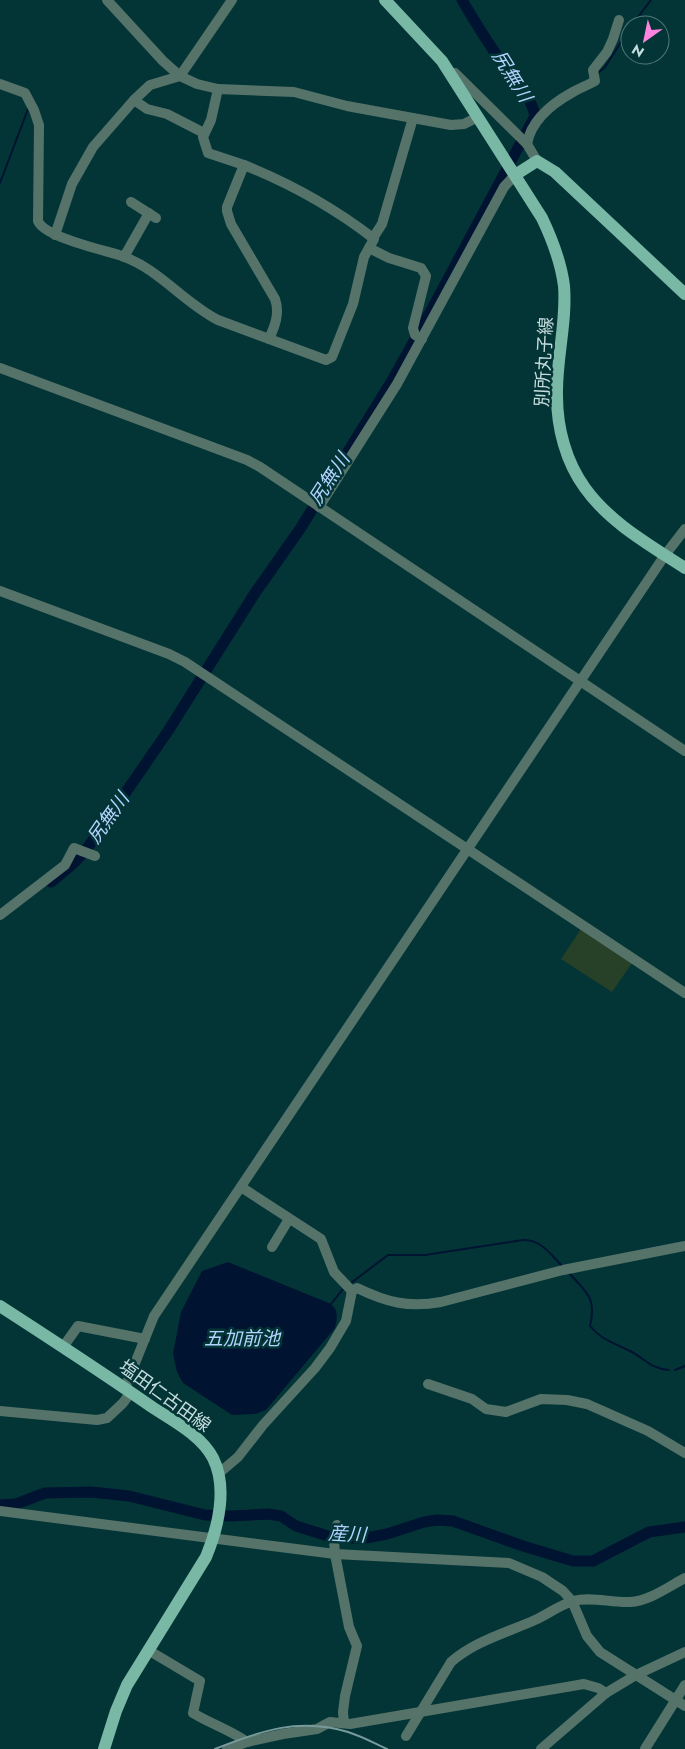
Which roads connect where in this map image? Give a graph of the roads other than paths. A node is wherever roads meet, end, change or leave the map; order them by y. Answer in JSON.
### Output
{"nodes":[{"id":1,"x":107,"y":0,"type":"edge"},
{"id":2,"x":232,"y":0,"type":"edge"},
{"id":3,"x":384,"y":0,"type":"edge"},
{"id":4,"x":620,"y":20,"type":"dead end"},
{"id":5,"x":455,"y":73,"type":"dead end"},
{"id":6,"x":180,"y":76,"type":"junction"},
{"id":7,"x":0,"y":84,"type":"edge"},
{"id":8,"x":218,"y":89,"type":"junction"},
{"id":9,"x":469,"y":93,"type":"junction"},
{"id":10,"x":134,"y":100,"type":"junction"},
{"id":11,"x":478,"y":117,"type":"junction"},
{"id":12,"x":412,"y":118,"type":"junction"},
{"id":13,"x":204,"y":133,"type":"junction"},
{"id":14,"x":524,"y":141,"type":"junction"},
{"id":15,"x":537,"y":161,"type":"junction"},
{"id":16,"x":244,"y":165,"type":"junction"},
{"id":17,"x":511,"y":168,"type":"junction"},
{"id":18,"x":131,"y":202,"type":"dead end"},
{"id":19,"x":55,"y":235,"type":"junction"},
{"id":20,"x":373,"y":238,"type":"junction"},
{"id":21,"x":368,"y":248,"type":"junction"},
{"id":22,"x":124,"y":257,"type":"junction"},
{"id":23,"x":685,"y":294,"type":"edge"},
{"id":24,"x":419,"y":337,"type":"junction"},
{"id":25,"x":269,"y":339,"type":"junction"},
{"id":26,"x":0,"y":368,"type":"edge"},
{"id":27,"x":319,"y":507,"type":"junction"},
{"id":28,"x":685,"y":530,"type":"edge"},
{"id":29,"x":665,"y":555,"type":"junction"},
{"id":30,"x":685,"y":568,"type":"edge"},
{"id":31,"x":0,"y":591,"type":"edge"},
{"id":32,"x":580,"y":682,"type":"junction"},
{"id":33,"x":685,"y":751,"type":"edge"},
{"id":34,"x":468,"y":849,"type":"junction"},
{"id":35,"x":88,"y":853,"type":"dead end"},
{"id":36,"x":0,"y":914,"type":"edge"},
{"id":37,"x":685,"y":994,"type":"edge"},
{"id":38,"x":241,"y":1187,"type":"junction"},
{"id":39,"x":289,"y":1219,"type":"junction"},
{"id":40,"x":685,"y":1246,"type":"edge"},
{"id":41,"x":272,"y":1247,"type":"dead end"},
{"id":42,"x":352,"y":1291,"type":"junction"},
{"id":43,"x":0,"y":1306,"type":"edge"},
{"id":44,"x":145,"y":1339,"type":"junction"},
{"id":45,"x":63,"y":1347,"type":"junction"},
{"id":46,"x":428,"y":1384,"type":"dead end"},
{"id":47,"x":128,"y":1390,"type":"junction"},
{"id":48,"x":0,"y":1410,"type":"edge"},
{"id":49,"x":685,"y":1454,"type":"edge"},
{"id":50,"x":218,"y":1474,"type":"junction"},
{"id":51,"x":0,"y":1512,"type":"edge"},
{"id":52,"x":337,"y":1525,"type":"dead end"},
{"id":53,"x":215,"y":1532,"type":"junction"},
{"id":54,"x":335,"y":1554,"type":"junction"},
{"id":55,"x":685,"y":1578,"type":"edge"},
{"id":56,"x":572,"y":1601,"type":"junction"},
{"id":57,"x":148,"y":1650,"type":"junction"},
{"id":58,"x":685,"y":1652,"type":"edge"},
{"id":59,"x":636,"y":1676,"type":"junction"},
{"id":60,"x":685,"y":1685,"type":"edge"},
{"id":61,"x":606,"y":1694,"type":"junction"},
{"id":62,"x":676,"y":1700,"type":"junction"},
{"id":63,"x":685,"y":1706,"type":"edge"},
{"id":64,"x":420,"y":1712,"type":"junction"},
{"id":65,"x":344,"y":1723,"type":"junction"},
{"id":66,"x":406,"y":1736,"type":"dead end"},
{"id":67,"x":247,"y":1742,"type":"junction"},
{"id":68,"x":104,"y":1749,"type":"edge"},
{"id":69,"x":227,"y":1749,"type":"edge"},
{"id":70,"x":541,"y":1749,"type":"edge"},
{"id":71,"x":645,"y":1749,"type":"edge"}],
"edges":[{"from":1,"to":6,"type":"street"},
{"from":2,"to":6,"type":"street"},
{"from":3,"to":9,"type":"main road","name":"別所丸子線"},
{"from":4,"to":14,"type":"street"},
{"from":5,"to":9,"type":"street"},
{"from":6,"to":8,"type":"street"},
{"from":6,"to":10,"type":"street"},
{"from":7,"to":19,"type":"street"},
{"from":8,"to":12,"type":"street"},
{"from":8,"to":13,"type":"street"},
{"from":9,"to":11,"type":"main road","name":"別所丸子線"},
{"from":9,"to":14,"type":"street"},
{"from":10,"to":13,"type":"street"},
{"from":10,"to":19,"type":"street"},
{"from":11,"to":12,"type":"street"},
{"from":11,"to":17,"type":"main road","name":"別所丸子線"},
{"from":12,"to":20,"type":"street"},
{"from":13,"to":16,"type":"street"},
{"from":14,"to":15,"type":"street"},
{"from":15,"to":17,"type":"main road"},
{"from":15,"to":23,"type":"main road"},
{"from":16,"to":20,"type":"street"},
{"from":16,"to":25,"type":"street"},
{"from":17,"to":24,"type":"street"},
{"from":17,"to":29,"type":"main road","name":"別所丸子線"},
{"from":18,"to":22,"type":"street"},
{"from":19,"to":22,"type":"street"},
{"from":20,"to":21,"type":"street"},
{"from":21,"to":24,"type":"street"},
{"from":21,"to":25,"type":"street"},
{"from":22,"to":25,"type":"street"},
{"from":24,"to":27,"type":"street"},
{"from":26,"to":27,"type":"street"},
{"from":27,"to":32,"type":"street"},
{"from":28,"to":29,"type":"street"},
{"from":29,"to":30,"type":"main road","name":"別所丸子線"},
{"from":29,"to":32,"type":"street"},
{"from":31,"to":34,"type":"street"},
{"from":32,"to":33,"type":"street"},
{"from":32,"to":34,"type":"street"},
{"from":34,"to":37,"type":"street"},
{"from":34,"to":38,"type":"street"},
{"from":35,"to":36,"type":"street"},
{"from":38,"to":39,"type":"street"},
{"from":38,"to":44,"type":"street"},
{"from":39,"to":41,"type":"street"},
{"from":39,"to":42,"type":"street"},
{"from":40,"to":42,"type":"street"},
{"from":42,"to":50,"type":"street"},
{"from":43,"to":45,"type":"main road","name":"塩田仁古田線"},
{"from":44,"to":45,"type":"street"},
{"from":44,"to":47,"type":"street"},
{"from":45,"to":47,"type":"main road","name":"塩田仁古田線"},
{"from":46,"to":49,"type":"street"},
{"from":47,"to":48,"type":"street"},
{"from":47,"to":50,"type":"main road","name":"塩田仁古田線"},
{"from":50,"to":53,"type":"main road","name":"塩田仁古田線"},
{"from":51,"to":53,"type":"street"},
{"from":52,"to":54,"type":"street"},
{"from":53,"to":54,"type":"street"},
{"from":53,"to":57,"type":"main road","name":"塩田仁古田線"},
{"from":54,"to":56,"type":"street"},
{"from":54,"to":65,"type":"street"},
{"from":55,"to":56,"type":"street"},
{"from":56,"to":59,"type":"street"},
{"from":56,"to":64,"type":"street"},
{"from":57,"to":67,"type":"street"},
{"from":57,"to":68,"type":"main road","name":"塩田仁古田線"},
{"from":58,"to":59,"type":"street"},
{"from":59,"to":61,"type":"street"},
{"from":59,"to":62,"type":"street"},
{"from":60,"to":62,"type":"street"},
{"from":61,"to":64,"type":"street"},
{"from":61,"to":70,"type":"street"},
{"from":62,"to":63,"type":"street"},
{"from":62,"to":71,"type":"street"},
{"from":64,"to":65,"type":"street"},
{"from":64,"to":66,"type":"street"},
{"from":65,"to":67,"type":"street"},
{"from":67,"to":69,"type":"street"}]}
